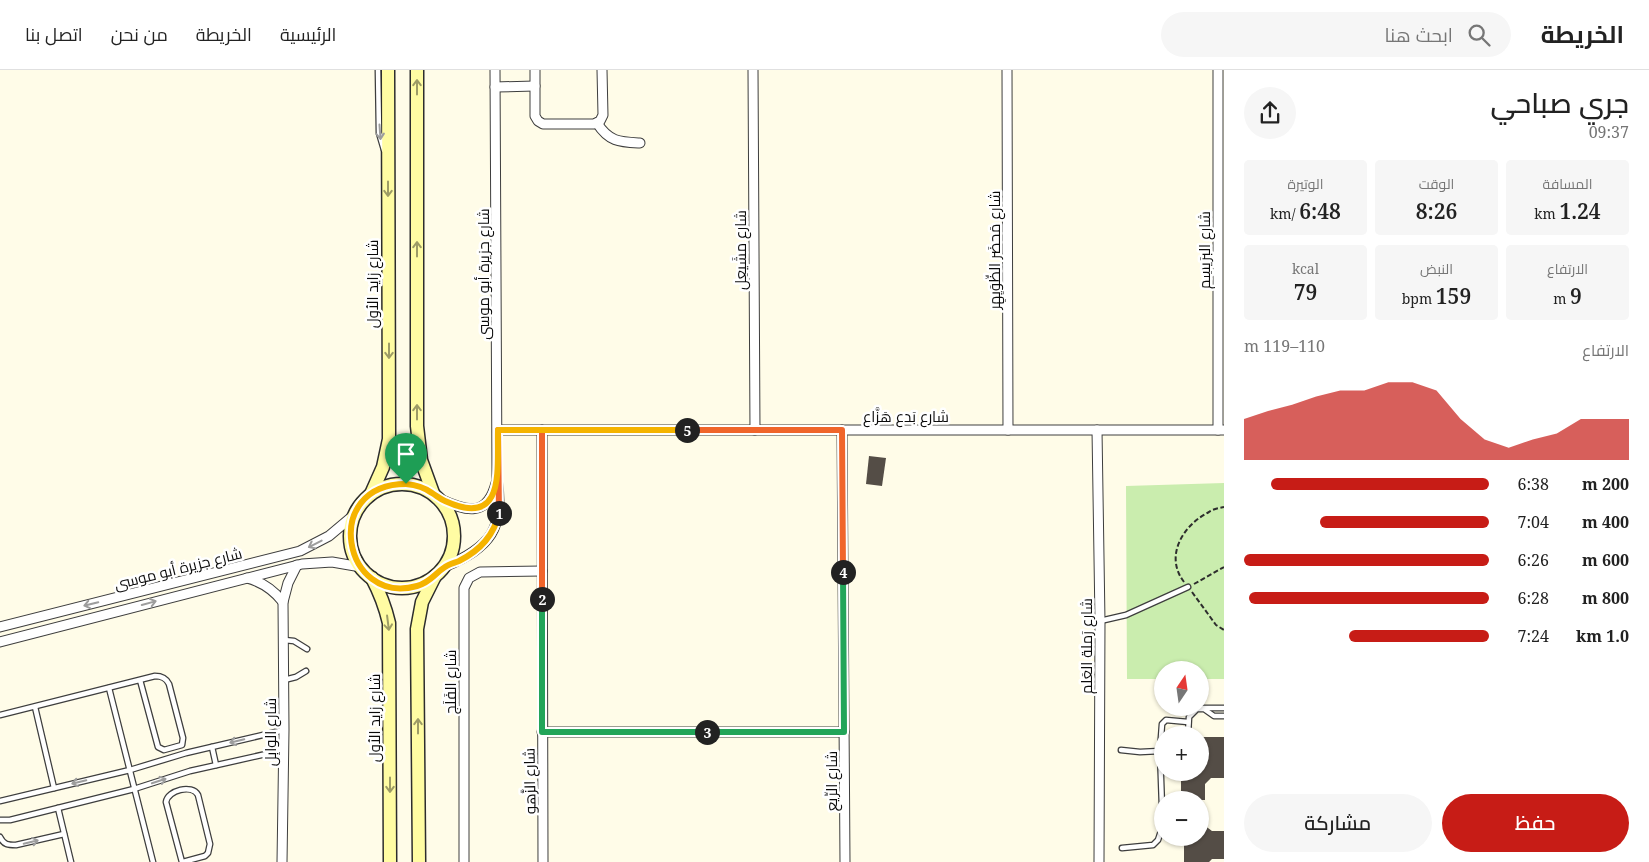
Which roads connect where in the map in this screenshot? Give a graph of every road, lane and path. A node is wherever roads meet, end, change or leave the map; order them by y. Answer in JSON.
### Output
{"nodes":[{"id":1,"x":378,"y":70,"type":"edge"},
{"id":2,"x":388,"y":70,"type":"edge"},
{"id":3,"x":417,"y":70,"type":"edge"},
{"id":4,"x":495,"y":70,"type":"edge"},
{"id":5,"x":535,"y":70,"type":"edge"},
{"id":6,"x":602,"y":70,"type":"edge"},
{"id":7,"x":753,"y":70,"type":"edge"},
{"id":8,"x":1007,"y":70,"type":"edge"},
{"id":9,"x":1218,"y":70,"type":"edge"},
{"id":10,"x":534,"y":86,"type":"junction"},
{"id":11,"x":495,"y":87,"type":"junction"},
{"id":12,"x":597,"y":123,"type":"junction"},
{"id":13,"x":640,"y":143,"type":"dead end"},
{"id":14,"x":388,"y":156,"type":"junction"},
{"id":15,"x":498,"y":430,"type":"junction"},
{"id":16,"x":542,"y":430,"type":"junction"},
{"id":17,"x":755,"y":430,"type":"junction"},
{"id":18,"x":842,"y":430,"type":"junction"},
{"id":19,"x":1008,"y":430,"type":"junction"},
{"id":20,"x":1097,"y":430,"type":"junction"},
{"id":21,"x":1221,"y":430,"type":"edge"},
{"id":22,"x":497,"y":478,"type":"junction"},
{"id":23,"x":371,"y":494,"type":"junction"},
{"id":24,"x":436,"y":496,"type":"junction"},
{"id":25,"x":1224,"y":507,"type":"edge"},
{"id":26,"x":354,"y":515,"type":"junction"},
{"id":27,"x":1182,"y":533,"type":"dead end"},
{"id":28,"x":297,"y":565,"type":"junction"},
{"id":29,"x":361,"y":567,"type":"junction"},
{"id":30,"x":444,"y":567,"type":"junction"},
{"id":31,"x":1224,"y":567,"type":"edge"},
{"id":32,"x":542,"y":571,"type":"junction"},
{"id":33,"x":246,"y":578,"type":"junction"},
{"id":34,"x":372,"y":578,"type":"junction"},
{"id":35,"x":434,"y":578,"type":"junction"},
{"id":36,"x":1188,"y":587,"type":"joint"},
{"id":37,"x":283,"y":602,"type":"junction"},
{"id":38,"x":1100,"y":621,"type":"junction"},
{"id":39,"x":0,"y":627,"type":"edge"},
{"id":40,"x":284,"y":640,"type":"junction"},
{"id":41,"x":0,"y":642,"type":"edge"},
{"id":42,"x":307,"y":649,"type":"dead end"},
{"id":43,"x":306,"y":671,"type":"dead end"},
{"id":44,"x":140,"y":680,"type":"junction"},
{"id":45,"x":284,"y":680,"type":"junction"},
{"id":46,"x":109,"y":688,"type":"junction"},
{"id":47,"x":35,"y":707,"type":"junction"},
{"id":48,"x":1209,"y":708,"type":"edge"},
{"id":49,"x":1224,"y":708,"type":"edge"},
{"id":50,"x":1209,"y":713,"type":"edge"},
{"id":51,"x":0,"y":715,"type":"edge"},
{"id":52,"x":1190,"y":716,"type":"edge"},
{"id":53,"x":1224,"y":716,"type":"edge"},
{"id":54,"x":1188,"y":722,"type":"junction"},
{"id":55,"x":1163,"y":726,"type":"edge"},
{"id":56,"x":1188,"y":726,"type":"edge"},
{"id":57,"x":284,"y":730,"type":"junction"},
{"id":58,"x":542,"y":732,"type":"junction"},
{"id":59,"x":844,"y":732,"type":"junction"},
{"id":60,"x":212,"y":747,"type":"junction"},
{"id":61,"x":1154,"y":749,"type":"edge"},
{"id":62,"x":284,"y":750,"type":"junction"},
{"id":63,"x":1121,"y":750,"type":"dead end"},
{"id":64,"x":216,"y":765,"type":"junction"},
{"id":65,"x":130,"y":770,"type":"junction"},
{"id":66,"x":54,"y":788,"type":"junction"},
{"id":67,"x":134,"y":789,"type":"junction"},
{"id":68,"x":0,"y":801,"type":"edge"},
{"id":69,"x":58,"y":808,"type":"junction"},
{"id":70,"x":0,"y":820,"type":"edge"},
{"id":71,"x":64,"y":834,"type":"junction"},
{"id":72,"x":0,"y":837,"type":"edge"},
{"id":73,"x":1154,"y":844,"type":"edge"},
{"id":74,"x":1122,"y":848,"type":"dead end"},
{"id":75,"x":71,"y":862,"type":"edge"},
{"id":76,"x":153,"y":862,"type":"edge"},
{"id":77,"x":182,"y":862,"type":"edge"},
{"id":78,"x":282,"y":862,"type":"edge"},
{"id":79,"x":390,"y":862,"type":"edge"},
{"id":80,"x":419,"y":862,"type":"edge"},
{"id":81,"x":464,"y":862,"type":"edge"},
{"id":82,"x":543,"y":862,"type":"edge"},
{"id":83,"x":845,"y":862,"type":"edge"},
{"id":84,"x":1100,"y":862,"type":"edge"}],
"edges":[{"from":1,"to":14,"type":"lane","one_way":true},
{"from":2,"to":14,"type":"main road","name":"شارع زايد الأول"},
{"from":24,"to":3,"type":"main road","one_way":true},
{"from":4,"to":11,"type":"street","name":"شارع جزيرة أبو موسى"},
{"from":5,"to":10,"type":"street"},
{"from":6,"to":12,"type":"street"},
{"from":7,"to":17,"type":"street","name":"شارع مشَيعِل"},
{"from":8,"to":19,"type":"street","name":"شارع مَحضَر الظِّوَيِهِر"},
{"from":9,"to":21,"type":"street","name":"شارع البرَيسِم"},
{"from":10,"to":11,"type":"street"},
{"from":10,"to":12,"type":"street"},
{"from":11,"to":15,"type":"street","name":"شارع جزيرة أبو موسى"},
{"from":12,"to":13,"type":"street"},
{"from":14,"to":23,"type":"main road","name":"شارع زايد الأول","one_way":true},
{"from":15,"to":16,"type":"street","name":"شارع بَدع هَزَّاع"},
{"from":15,"to":22,"type":"street","name":"شارع جزيرة أبو موسى"},
{"from":16,"to":17,"type":"street","name":"شارع بَدع هَزَّاع"},
{"from":16,"to":32,"type":"street","name":"شارع الزَّهو"},
{"from":17,"to":18,"type":"street","name":"شارع بَدع هَزَّاع"},
{"from":18,"to":19,"type":"street","name":"شارع بَدع هَزَّاع"},
{"from":18,"to":59,"type":"street","name":"شارع الرِّيع"},
{"from":19,"to":20,"type":"street","name":"شارع بَدع هَزَّاع"},
{"from":20,"to":21,"type":"street","name":"شارع بَدع هَزَّاع"},
{"from":20,"to":38,"type":"street","name":"شارع رَملة العَلم"},
{"from":22,"to":24,"type":"street","name":"شارع جزيرة أبو موسى"},
{"from":22,"to":30,"type":"street","name":"شارع جزيرة أبو موسى"},
{"from":23,"to":24,"type":"main road"},
{"from":23,"to":26,"type":"main road"},
{"from":24,"to":30,"type":"main road"},
{"from":25,"to":27,"type":"path"},
{"from":26,"to":29,"type":"main road"},
{"from":26,"to":39,"type":"street","name":"شارع جزيرة أبو موسى","one_way":true},
{"from":28,"to":29,"type":"street","name":"شارع جزيرة أبو موسى"},
{"from":28,"to":33,"type":"street","name":"شارع جزيرة أبو موسى"},
{"from":28,"to":37,"type":"street","name":"شارع الوابِل"},
{"from":29,"to":34,"type":"main road"},
{"from":30,"to":35,"type":"main road"},
{"from":31,"to":36,"type":"path"},
{"from":32,"to":58,"type":"street","name":"شارع الزَّهو"},
{"from":32,"to":81,"type":"street","name":"شارع الفَلَج"},
{"from":33,"to":37,"type":"street"},
{"from":41,"to":33,"type":"street","name":"شارع جزيرة أبو موسى","one_way":true},
{"from":34,"to":35,"type":"main road"},
{"from":34,"to":79,"type":"main road","name":"شارع زايد الأول","one_way":true},
{"from":80,"to":35,"type":"main road","one_way":true},
{"from":36,"to":38,"type":"lane"},
{"from":37,"to":40,"type":"street","name":"شارع الوابِل"},
{"from":38,"to":84,"type":"street","name":"شارع رَملة العَلم"},
{"from":40,"to":42,"type":"lane"},
{"from":40,"to":45,"type":"street","name":"شارع الوابِل"},
{"from":43,"to":45,"type":"lane"},
{"from":44,"to":44,"type":"lane"},
{"from":44,"to":46,"type":"lane"},
{"from":45,"to":57,"type":"street","name":"شارع الوابِل"},
{"from":46,"to":47,"type":"lane"},
{"from":46,"to":65,"type":"lane"},
{"from":47,"to":51,"type":"lane"},
{"from":47,"to":66,"type":"lane"},
{"from":48,"to":49,"type":"lane"},
{"from":50,"to":53,"type":"lane"},
{"from":52,"to":54,"type":"lane"},
{"from":54,"to":55,"type":"lane"},
{"from":54,"to":56,"type":"lane"},
{"from":57,"to":60,"type":"lane","one_way":true},
{"from":57,"to":62,"type":"street","name":"شارع الوابِل"},
{"from":58,"to":59,"type":"street"},
{"from":58,"to":82,"type":"street","name":"شارع الزَّهو"},
{"from":59,"to":83,"type":"street","name":"شارع الرِّيع"},
{"from":60,"to":64,"type":"lane"},
{"from":60,"to":65,"type":"lane"},
{"from":61,"to":63,"type":"lane"},
{"from":62,"to":64,"type":"lane"},
{"from":62,"to":78,"type":"street","name":"شارع الوابِل"},
{"from":67,"to":64,"type":"lane","one_way":true},
{"from":65,"to":66,"type":"lane","one_way":true},
{"from":65,"to":67,"type":"lane"},
{"from":66,"to":68,"type":"lane"},
{"from":67,"to":69,"type":"lane"},
{"from":67,"to":76,"type":"lane"},
{"from":69,"to":70,"type":"lane"},
{"from":69,"to":71,"type":"lane"},
{"from":72,"to":71,"type":"lane","one_way":true},
{"from":71,"to":75,"type":"lane"},
{"from":73,"to":74,"type":"lane"},
{"from":77,"to":77,"type":"lane"}]}
